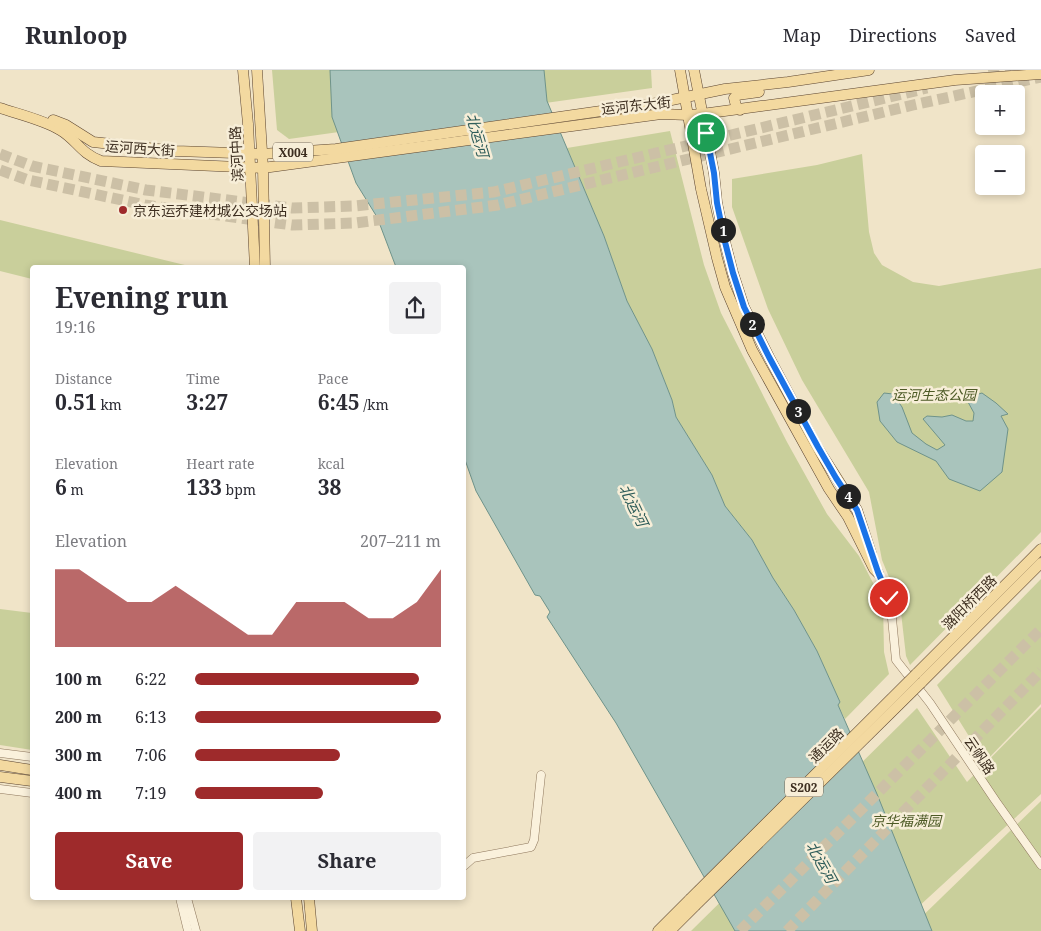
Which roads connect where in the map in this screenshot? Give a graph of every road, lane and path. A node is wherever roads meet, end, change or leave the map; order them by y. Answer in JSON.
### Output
{"nodes":[{"id":1,"x":243,"y":70,"type":"edge"},
{"id":2,"x":257,"y":70,"type":"edge"},
{"id":3,"x":680,"y":70,"type":"edge"},
{"id":4,"x":694,"y":70,"type":"edge"},
{"id":5,"x":869,"y":70,"type":"edge"},
{"id":6,"x":1041,"y":74,"type":"edge"},
{"id":7,"x":788,"y":82,"type":"junction"},
{"id":8,"x":699,"y":94,"type":"junction"},
{"id":9,"x":686,"y":97,"type":"junction"},
{"id":10,"x":0,"y":102,"type":"edge"},
{"id":11,"x":0,"y":108,"type":"edge"},
{"id":12,"x":740,"y":110,"type":"junction"},
{"id":13,"x":702,"y":114,"type":"junction"},
{"id":14,"x":689,"y":115,"type":"junction"},
{"id":15,"x":250,"y":153,"type":"junction"},
{"id":16,"x":337,"y":153,"type":"junction"},
{"id":17,"x":262,"y":154,"type":"junction"},
{"id":18,"x":250,"y":167,"type":"junction"},
{"id":19,"x":263,"y":168,"type":"junction"},
{"id":20,"x":254,"y":265,"type":"edge"},
{"id":21,"x":265,"y":265,"type":"edge"},
{"id":22,"x":1041,"y":549,"type":"edge"},
{"id":23,"x":1041,"y":563,"type":"edge"},
{"id":24,"x":878,"y":572,"type":"junction"},
{"id":25,"x":919,"y":679,"type":"junction"},
{"id":26,"x":0,"y":753,"type":"edge"},
{"id":27,"x":30,"y":757,"type":"edge"},
{"id":28,"x":2,"y":766,"type":"edge"},
{"id":29,"x":30,"y":770,"type":"edge"},
{"id":30,"x":540,"y":775,"type":"dead end"},
{"id":31,"x":2,"y":777,"type":"edge"},
{"id":32,"x":30,"y":781,"type":"edge"},
{"id":33,"x":0,"y":789,"type":"edge"},
{"id":34,"x":30,"y":793,"type":"edge"},
{"id":35,"x":466,"y":864,"type":"edge"},
{"id":36,"x":1041,"y":866,"type":"edge"},
{"id":37,"x":180,"y":900,"type":"edge"},
{"id":38,"x":188,"y":900,"type":"edge"},
{"id":39,"x":296,"y":900,"type":"edge"},
{"id":40,"x":309,"y":900,"type":"edge"},
{"id":41,"x":692,"y":902,"type":"junction"},
{"id":42,"x":188,"y":931,"type":"edge"},
{"id":43,"x":196,"y":931,"type":"edge"},
{"id":44,"x":300,"y":931,"type":"edge"},
{"id":45,"x":312,"y":931,"type":"edge"},
{"id":46,"x":658,"y":931,"type":"edge"},
{"id":47,"x":670,"y":931,"type":"edge"}],
"edges":[{"from":1,"to":15,"type":"main road","name":"滨河中路"},
{"from":2,"to":17,"type":"main road","name":"滨河中路"},
{"from":3,"to":9,"type":"main road"},
{"from":4,"to":8,"type":"main road"},
{"from":5,"to":7,"type":"main road","name":"运河东大街","number":"X004"},
{"from":6,"to":12,"type":"main road","name":"运河东大街","number":"X004"},
{"from":7,"to":8,"type":"main road","name":"运河东大街","number":"X004"},
{"from":7,"to":12,"type":"main road"},
{"from":8,"to":9,"type":"main road","name":"运河东大街","number":"X004"},
{"from":8,"to":13,"type":"main road"},
{"from":9,"to":14,"type":"main road"},
{"from":9,"to":16,"type":"main road","name":"运河东大街","number":"X004"},
{"from":10,"to":15,"type":"main road","name":"运河西大街"},
{"from":11,"to":18,"type":"main road","name":"运河西大街"},
{"from":12,"to":13,"type":"main road","name":"运河东大街","number":"X004"},
{"from":13,"to":14,"type":"main road","name":"运河东大街","number":"X004"},
{"from":13,"to":24,"type":"main road"},
{"from":14,"to":16,"type":"main road","name":"运河东大街","number":"X004"},
{"from":14,"to":24,"type":"main road"},
{"from":15,"to":17,"type":"main road","name":"运河东大街","number":"X004"},
{"from":15,"to":18,"type":"main road","name":"滨河中路"},
{"from":16,"to":17,"type":"main road","name":"运河东大街","number":"X004"},
{"from":16,"to":19,"type":"main road","name":"运河东大街","number":"X004"},
{"from":17,"to":19,"type":"main road","name":"滨河中路"},
{"from":18,"to":19,"type":"main road","name":"运河西大街"},
{"from":18,"to":20,"type":"main road","name":"滨河中路"},
{"from":19,"to":21,"type":"main road","name":"滨河中路"},
{"from":22,"to":25,"type":"main road","name":"潞阳桥西路","number":"S202"},
{"from":23,"to":25,"type":"main road","name":"潞阳桥西路","number":"S202"},
{"from":24,"to":36,"type":"street","name":"云帆路"},
{"from":25,"to":41,"type":"main road","name":"通运路","number":"S202","bridge":true},
{"from":26,"to":27,"type":"street"},
{"from":28,"to":29,"type":"main road"},
{"from":28,"to":31,"type":"street"},
{"from":30,"to":35,"type":"street"},
{"from":31,"to":32,"type":"main road"},
{"from":31,"to":33,"type":"street"},
{"from":33,"to":34,"type":"street"},
{"from":37,"to":42,"type":"street"},
{"from":38,"to":43,"type":"street"},
{"from":39,"to":44,"type":"main road"},
{"from":40,"to":45,"type":"main road"},
{"from":41,"to":46,"type":"main road","number":"S202"},
{"from":41,"to":47,"type":"main road","number":"S202"}]}
